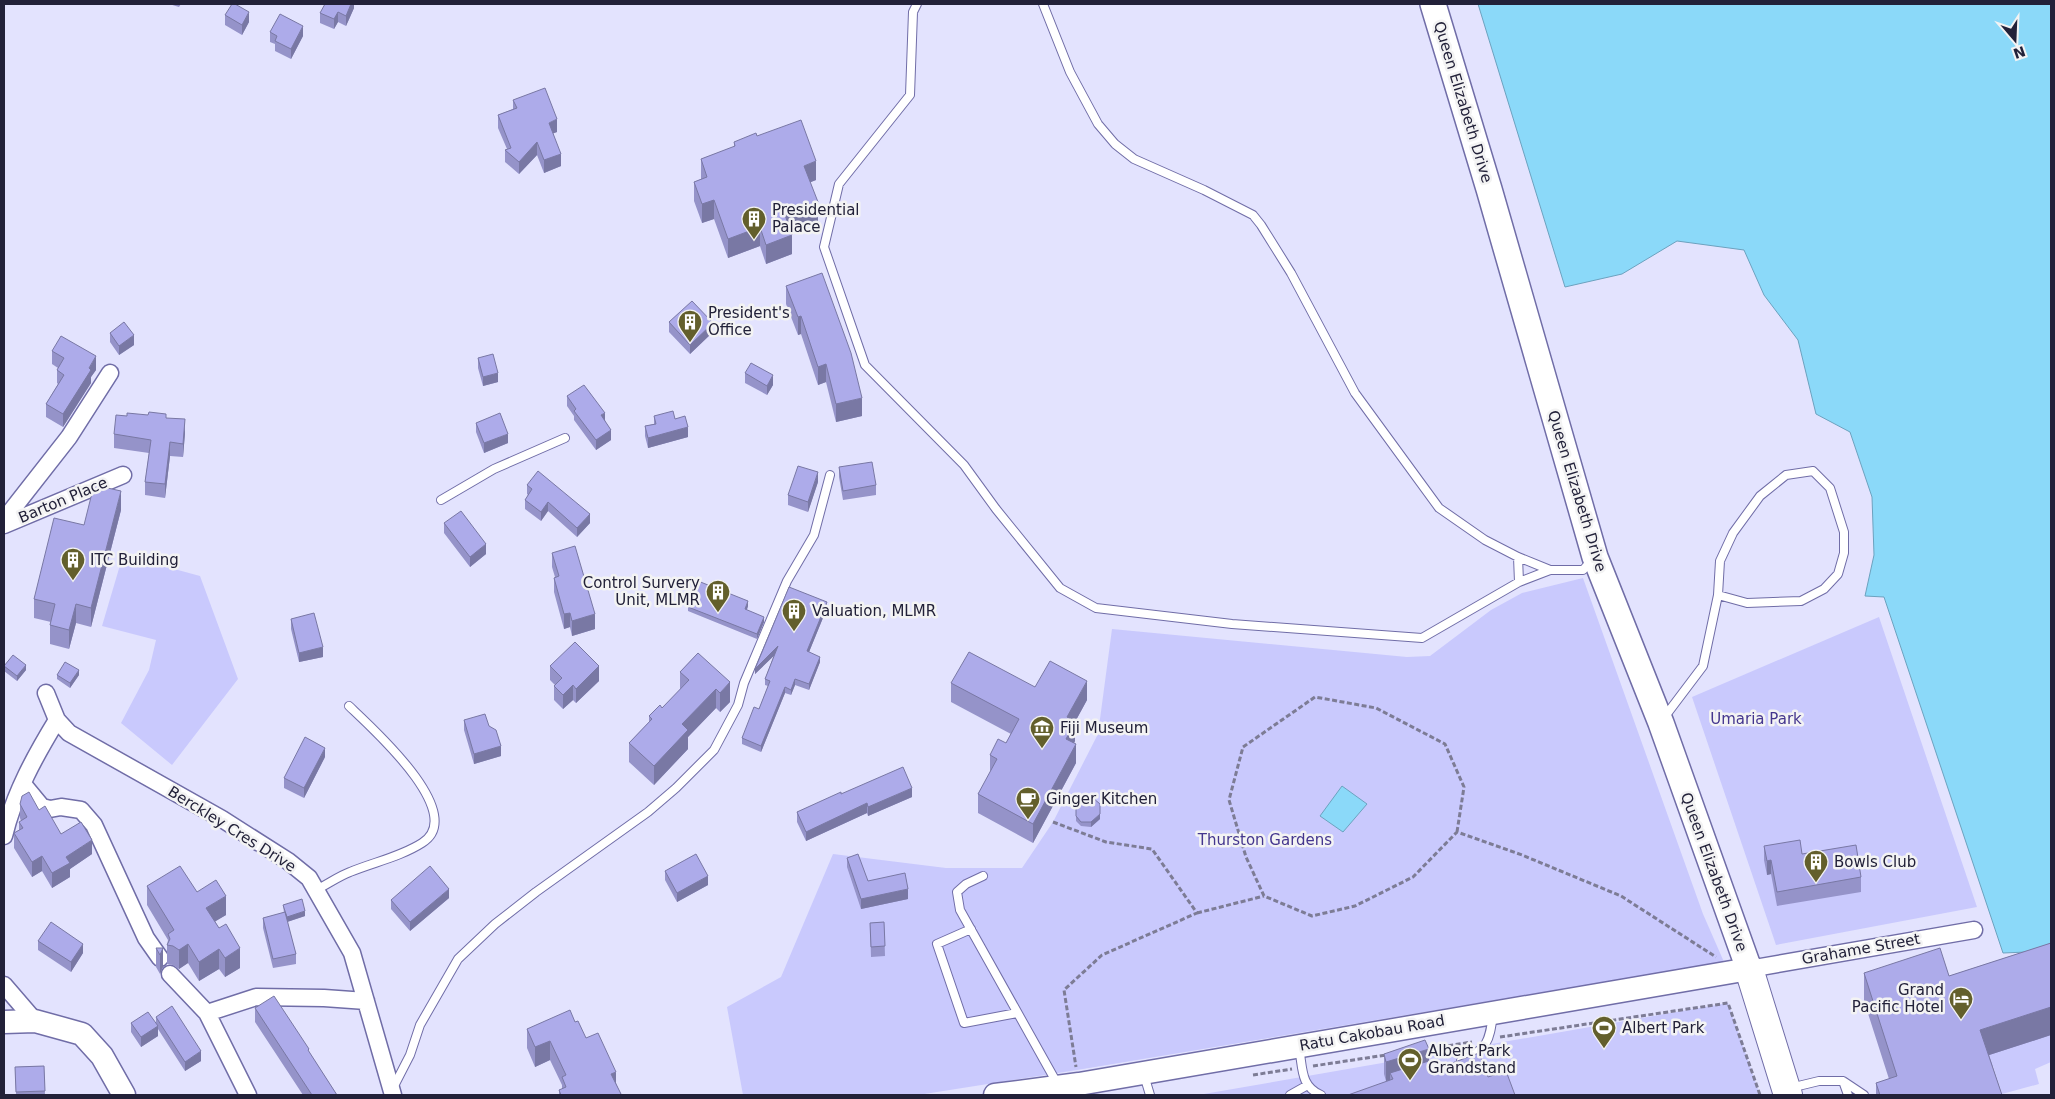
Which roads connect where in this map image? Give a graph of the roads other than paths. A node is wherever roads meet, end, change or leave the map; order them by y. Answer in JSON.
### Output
{"nodes":[{"id":1,"x":917,"y":4,"type":"edge"},
{"id":2,"x":1043,"y":4,"type":"edge"},
{"id":3,"x":1433,"y":4,"type":"edge"},
{"id":4,"x":110,"y":373,"type":"dead end"},
{"id":5,"x":565,"y":438,"type":"dead end"},
{"id":6,"x":122,"y":475,"type":"dead end"},
{"id":7,"x":830,"y":475,"type":"dead end"},
{"id":8,"x":441,"y":500,"type":"dead end"},
{"id":9,"x":4,"y":520,"type":"edge"},
{"id":10,"x":4,"y":525,"type":"edge"},
{"id":11,"x":1518,"y":557,"type":"junction"},
{"id":12,"x":1595,"y":557,"type":"junction"},
{"id":13,"x":1550,"y":570,"type":"junction"},
{"id":14,"x":1519,"y":582,"type":"junction"},
{"id":15,"x":1718,"y":595,"type":"junction"},
{"id":16,"x":46,"y":693,"type":"dead end"},
{"id":17,"x":349,"y":706,"type":"dead end"},
{"id":18,"x":57,"y":720,"type":"junction"},
{"id":19,"x":1661,"y":723,"type":"junction"},
{"id":20,"x":23,"y":784,"type":"junction"},
{"id":21,"x":4,"y":836,"type":"edge"},
{"id":22,"x":983,"y":876,"type":"dead end"},
{"id":23,"x":316,"y":890,"type":"junction"},
{"id":24,"x":971,"y":929,"type":"junction"},
{"id":25,"x":1974,"y":930,"type":"dead end"},
{"id":26,"x":160,"y":958,"type":"edge"},
{"id":27,"x":1749,"y":969,"type":"junction"},
{"id":28,"x":170,"y":974,"type":"dead end"},
{"id":29,"x":4,"y":985,"type":"edge"},
{"id":30,"x":366,"y":1002,"type":"junction"},
{"id":31,"x":207,"y":1013,"type":"junction"},
{"id":32,"x":1017,"y":1013,"type":"junction"},
{"id":33,"x":1493,"y":1013,"type":"junction"},
{"id":34,"x":35,"y":1021,"type":"junction"},
{"id":35,"x":4,"y":1022,"type":"edge"},
{"id":36,"x":1301,"y":1057,"type":"junction"},
{"id":37,"x":1452,"y":1065,"type":"edge"},
{"id":38,"x":1144,"y":1073,"type":"junction"},
{"id":39,"x":1843,"y":1081,"type":"junction"},
{"id":40,"x":1080,"y":1085,"type":"junction"},
{"id":41,"x":1306,"y":1086,"type":"junction"},
{"id":42,"x":392,"y":1093,"type":"edge"},
{"id":43,"x":1778,"y":1093,"type":"edge"},
{"id":44,"x":124,"y":1095,"type":"edge"},
{"id":45,"x":248,"y":1095,"type":"edge"},
{"id":46,"x":995,"y":1095,"type":"edge"},
{"id":47,"x":1150,"y":1095,"type":"edge"},
{"id":48,"x":1290,"y":1095,"type":"edge"},
{"id":49,"x":1321,"y":1095,"type":"edge"},
{"id":50,"x":1848,"y":1095,"type":"edge"},
{"id":51,"x":1864,"y":1095,"type":"edge"}],
"edges":[{"from":1,"to":14,"type":"lane"},
{"from":2,"to":11,"type":"lane"},
{"from":3,"to":12,"type":"main road","name":"Queen Elizabeth Drive"},
{"from":4,"to":9,"type":"street"},
{"from":5,"to":8,"type":"lane"},
{"from":6,"to":10,"type":"street","name":"Barton Place"},
{"from":7,"to":42,"type":"lane"},
{"from":11,"to":13,"type":"lane"},
{"from":11,"to":14,"type":"lane"},
{"from":12,"to":13,"type":"lane"},
{"from":12,"to":19,"type":"main road","name":"Queen Elizabeth Drive"},
{"from":13,"to":14,"type":"lane"},
{"from":15,"to":15,"type":"lane"},
{"from":15,"to":19,"type":"lane"},
{"from":16,"to":18,"type":"street","name":"Berckley Cres Drive"},
{"from":17,"to":23,"type":"lane"},
{"from":18,"to":20,"type":"street"},
{"from":18,"to":23,"type":"street","name":"Berckley Cres Drive"},
{"from":19,"to":27,"type":"main road","name":"Queen Elizabeth Drive"},
{"from":20,"to":21,"type":"street"},
{"from":20,"to":26,"type":"street"},
{"from":22,"to":24,"type":"lane"},
{"from":23,"to":30,"type":"street","name":"Berckley Cres Drive"},
{"from":24,"to":32,"type":"lane"},
{"from":24,"to":32,"type":"lane"},
{"from":25,"to":27,"type":"street","name":"Grahame Street"},
{"from":27,"to":33,"type":"main road","name":"Ratu Cakobau Road"},
{"from":27,"to":43,"type":"highway"},
{"from":28,"to":31,"type":"street"},
{"from":29,"to":34,"type":"street"},
{"from":30,"to":31,"type":"street"},
{"from":30,"to":42,"type":"street","name":"Berckley Cres Drive"},
{"from":31,"to":45,"type":"street"},
{"from":32,"to":40,"type":"lane"},
{"from":33,"to":36,"type":"main road","name":"Ratu Cakobau Road"},
{"from":33,"to":37,"type":"lane"},
{"from":34,"to":35,"type":"main road"},
{"from":34,"to":44,"type":"main road"},
{"from":36,"to":38,"type":"main road","name":"Ratu Cakobau Road"},
{"from":36,"to":41,"type":"lane"},
{"from":38,"to":40,"type":"main road","name":"Ratu Cakobau Road"},
{"from":38,"to":47,"type":"lane"},
{"from":39,"to":43,"type":"lane"},
{"from":39,"to":50,"type":"lane"},
{"from":39,"to":51,"type":"lane"},
{"from":40,"to":46,"type":"main road","name":"Ratu Cakobau Road"},
{"from":41,"to":48,"type":"lane"},
{"from":41,"to":49,"type":"lane"}]}
